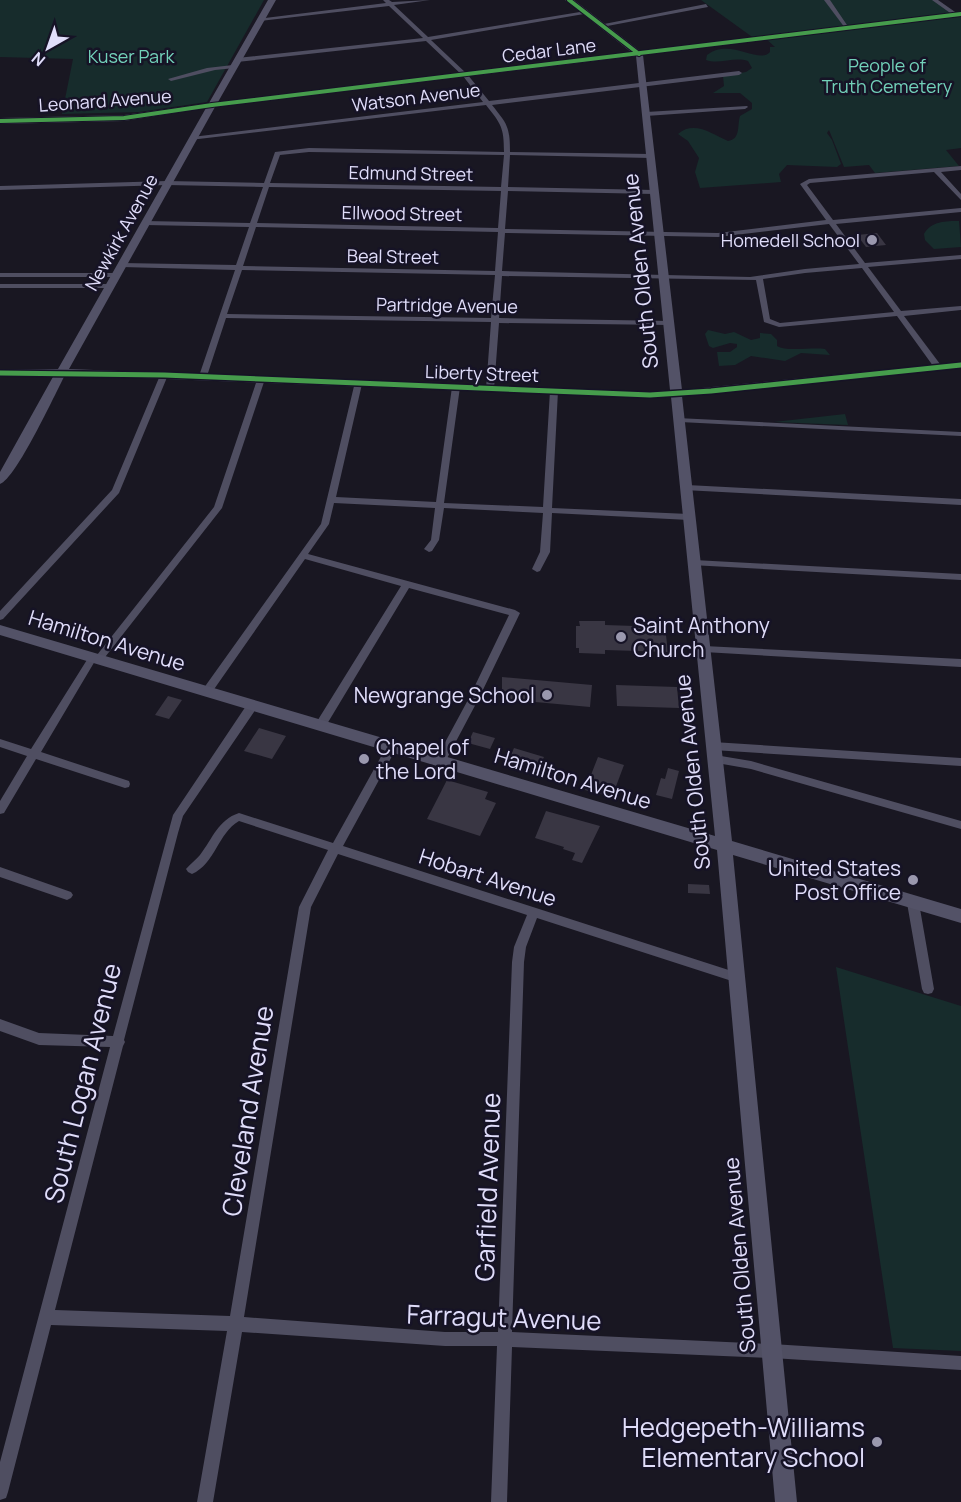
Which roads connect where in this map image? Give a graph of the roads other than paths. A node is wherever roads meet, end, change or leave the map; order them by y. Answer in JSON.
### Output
{"nodes":[{"id":1,"x":272,"y":0,"type":"edge"},
{"id":2,"x":386,"y":0,"type":"edge"},
{"id":3,"x":427,"y":0,"type":"edge"},
{"id":4,"x":569,"y":0,"type":"edge"},
{"id":5,"x":827,"y":0,"type":"edge"},
{"id":6,"x":935,"y":0,"type":"edge"},
{"id":7,"x":392,"y":6,"type":"junction"},
{"id":8,"x":706,"y":6,"type":"dead end"},
{"id":9,"x":584,"y":12,"type":"junction"},
{"id":10,"x":958,"y":14,"type":"edge"},
{"id":11,"x":260,"y":19,"type":"junction"},
{"id":12,"x":602,"y":25,"type":"junction"},
{"id":13,"x":847,"y":27,"type":"junction"},
{"id":14,"x":428,"y":39,"type":"junction"},
{"id":15,"x":639,"y":54,"type":"junction"},
{"id":16,"x":235,"y":63,"type":"junction"},
{"id":17,"x":739,"y":73,"type":"dead end"},
{"id":18,"x":465,"y":75,"type":"junction"},
{"id":19,"x":171,"y":79,"type":"dead end"},
{"id":20,"x":644,"y":84,"type":"junction"},
{"id":21,"x":488,"y":104,"type":"junction"},
{"id":22,"x":212,"y":105,"type":"junction"},
{"id":23,"x":746,"y":107,"type":"dead end"},
{"id":24,"x":646,"y":114,"type":"junction"},
{"id":25,"x":0,"y":121,"type":"edge"},
{"id":26,"x":192,"y":139,"type":"junction"},
{"id":27,"x":507,"y":154,"type":"junction"},
{"id":28,"x":651,"y":156,"type":"junction"},
{"id":29,"x":961,"y":168,"type":"edge"},
{"id":30,"x":936,"y":170,"type":"junction"},
{"id":31,"x":167,"y":183,"type":"junction"},
{"id":32,"x":266,"y":185,"type":"junction"},
{"id":33,"x":0,"y":188,"type":"edge"},
{"id":34,"x":504,"y":190,"type":"junction"},
{"id":35,"x":654,"y":192,"type":"junction"},
{"id":36,"x":961,"y":198,"type":"edge"},
{"id":37,"x":961,"y":210,"type":"edge"},
{"id":38,"x":830,"y":222,"type":"junction"},
{"id":39,"x":145,"y":223,"type":"junction"},
{"id":40,"x":253,"y":225,"type":"junction"},
{"id":41,"x":502,"y":229,"type":"junction"},
{"id":42,"x":659,"y":233,"type":"junction"},
{"id":43,"x":961,"y":256,"type":"edge"},
{"id":44,"x":122,"y":265,"type":"junction"},
{"id":45,"x":862,"y":266,"type":"junction"},
{"id":46,"x":238,"y":268,"type":"junction"},
{"id":47,"x":498,"y":273,"type":"junction"},
{"id":48,"x":0,"y":275,"type":"edge"},
{"id":49,"x":116,"y":275,"type":"junction"},
{"id":50,"x":664,"y":277,"type":"junction"},
{"id":51,"x":759,"y":279,"type":"junction"},
{"id":52,"x":0,"y":286,"type":"edge"},
{"id":53,"x":110,"y":286,"type":"junction"},
{"id":54,"x":961,"y":308,"type":"edge"},
{"id":55,"x":898,"y":314,"type":"junction"},
{"id":56,"x":224,"y":316,"type":"junction"},
{"id":57,"x":495,"y":321,"type":"junction"},
{"id":58,"x":670,"y":323,"type":"junction"},
{"id":59,"x":961,"y":365,"type":"edge"},
{"id":60,"x":939,"y":368,"type":"junction"},
{"id":61,"x":63,"y":372,"type":"junction"},
{"id":62,"x":0,"y":373,"type":"edge"},
{"id":63,"x":164,"y":375,"type":"junction"},
{"id":64,"x":203,"y":376,"type":"junction"},
{"id":65,"x":261,"y":379,"type":"junction"},
{"id":66,"x":358,"y":384,"type":"junction"},
{"id":67,"x":456,"y":387,"type":"junction"},
{"id":68,"x":490,"y":389,"type":"junction"},
{"id":69,"x":554,"y":391,"type":"junction"},
{"id":70,"x":677,"y":393,"type":"junction"},
{"id":71,"x":680,"y":420,"type":"junction"},
{"id":72,"x":961,"y":434,"type":"edge"},
{"id":73,"x":0,"y":480,"type":"edge"},
{"id":74,"x":687,"y":488,"type":"junction"},
{"id":75,"x":331,"y":500,"type":"junction"},
{"id":76,"x":961,"y":502,"type":"edge"},
{"id":77,"x":439,"y":506,"type":"junction"},
{"id":78,"x":547,"y":511,"type":"junction"},
{"id":79,"x":689,"y":517,"type":"junction"},
{"id":80,"x":429,"y":549,"type":"dead end"},
{"id":81,"x":303,"y":556,"type":"junction"},
{"id":82,"x":694,"y":563,"type":"junction"},
{"id":83,"x":537,"y":569,"type":"dead end"},
{"id":84,"x":961,"y":577,"type":"edge"},
{"id":85,"x":407,"y":584,"type":"junction"},
{"id":86,"x":0,"y":617,"type":"edge"},
{"id":87,"x":0,"y":630,"type":"edge"},
{"id":88,"x":704,"y":649,"type":"junction"},
{"id":89,"x":96,"y":658,"type":"junction"},
{"id":90,"x":961,"y":663,"type":"edge"},
{"id":91,"x":206,"y":692,"type":"junction"},
{"id":92,"x":252,"y":706,"type":"junction"},
{"id":93,"x":320,"y":726,"type":"junction"},
{"id":94,"x":0,"y":743,"type":"edge"},
{"id":95,"x":392,"y":747,"type":"junction"},
{"id":96,"x":770,"y":750,"type":"junction"},
{"id":97,"x":714,"y":752,"type":"junction"},
{"id":98,"x":34,"y":755,"type":"junction"},
{"id":99,"x":440,"y":760,"type":"junction"},
{"id":100,"x":961,"y":762,"type":"edge"},
{"id":101,"x":762,"y":768,"type":"junction"},
{"id":102,"x":125,"y":784,"type":"dead end"},
{"id":103,"x":0,"y":810,"type":"edge"},
{"id":104,"x":961,"y":825,"type":"edge"},
{"id":105,"x":723,"y":845,"type":"junction"},
{"id":106,"x":335,"y":849,"type":"junction"},
{"id":107,"x":192,"y":869,"type":"dead end"},
{"id":108,"x":0,"y":872,"type":"edge"},
{"id":109,"x":67,"y":895,"type":"dead end"},
{"id":110,"x":913,"y":903,"type":"junction"},
{"id":111,"x":534,"y":912,"type":"junction"},
{"id":112,"x":961,"y":916,"type":"edge"},
{"id":113,"x":738,"y":978,"type":"junction"},
{"id":114,"x":928,"y":989,"type":"dead end"},
{"id":115,"x":0,"y":1025,"type":"edge"},
{"id":116,"x":119,"y":1042,"type":"junction"},
{"id":117,"x":45,"y":1317,"type":"junction"},
{"id":118,"x":236,"y":1324,"type":"junction"},
{"id":119,"x":506,"y":1339,"type":"junction"},
{"id":120,"x":772,"y":1351,"type":"junction"},
{"id":121,"x":961,"y":1363,"type":"edge"},
{"id":122,"x":0,"y":1492,"type":"edge"},
{"id":123,"x":205,"y":1502,"type":"edge"},
{"id":124,"x":499,"y":1502,"type":"edge"},
{"id":125,"x":786,"y":1502,"type":"edge"}],
"edges":[{"from":1,"to":11,"type":"street","name":"Newkirk Avenue"},
{"from":2,"to":7,"type":"street"},
{"from":3,"to":7,"type":"street"},
{"from":4,"to":9,"type":"street"},
{"from":5,"to":13,"type":"street"},
{"from":6,"to":10,"type":"street"},
{"from":7,"to":11,"type":"street"},
{"from":7,"to":14,"type":"street"},
{"from":8,"to":12,"type":"street"},
{"from":9,"to":12,"type":"street"},
{"from":9,"to":14,"type":"street"},
{"from":10,"to":13,"type":"street","name":"Cedar Lane"},
{"from":11,"to":16,"type":"street","name":"Newkirk Avenue"},
{"from":12,"to":15,"type":"street"},
{"from":13,"to":15,"type":"street","name":"Cedar Lane"},
{"from":14,"to":16,"type":"street"},
{"from":14,"to":18,"type":"street"},
{"from":15,"to":18,"type":"street","name":"Cedar Lane"},
{"from":15,"to":20,"type":"street","name":"South Olden Avenue"},
{"from":16,"to":19,"type":"street"},
{"from":16,"to":22,"type":"street","name":"Newkirk Avenue"},
{"from":17,"to":20,"type":"street","name":"Watson Avenue"},
{"from":18,"to":21,"type":"street"},
{"from":18,"to":22,"type":"street","name":"Cedar Lane"},
{"from":20,"to":21,"type":"street","name":"Watson Avenue"},
{"from":20,"to":24,"type":"street","name":"South Olden Avenue"},
{"from":21,"to":26,"type":"street","name":"Watson Avenue"},
{"from":21,"to":27,"type":"street"},
{"from":22,"to":25,"type":"street","name":"Leonard Avenue"},
{"from":22,"to":26,"type":"street","name":"Newkirk Avenue"},
{"from":23,"to":24,"type":"street"},
{"from":24,"to":28,"type":"street","name":"South Olden Avenue"},
{"from":26,"to":31,"type":"street","name":"Newkirk Avenue"},
{"from":27,"to":28,"type":"street"},
{"from":27,"to":32,"type":"street"},
{"from":27,"to":34,"type":"street"},
{"from":28,"to":35,"type":"street","name":"South Olden Avenue"},
{"from":29,"to":30,"type":"street"},
{"from":30,"to":36,"type":"street"},
{"from":30,"to":38,"type":"street"},
{"from":31,"to":32,"type":"street","name":"Edmund Street"},
{"from":31,"to":33,"type":"street","name":"Edmund Street"},
{"from":31,"to":39,"type":"street","name":"Newkirk Avenue"},
{"from":32,"to":34,"type":"street","name":"Edmund Street"},
{"from":32,"to":40,"type":"street"},
{"from":34,"to":35,"type":"street","name":"Edmund Street"},
{"from":34,"to":41,"type":"street"},
{"from":35,"to":42,"type":"street","name":"South Olden Avenue"},
{"from":37,"to":38,"type":"street","name":"Ellwood Street"},
{"from":38,"to":42,"type":"street","name":"Ellwood Street"},
{"from":38,"to":45,"type":"street"},
{"from":39,"to":40,"type":"street","name":"Ellwood Street"},
{"from":39,"to":44,"type":"street","name":"Newkirk Avenue"},
{"from":40,"to":41,"type":"street","name":"Ellwood Street"},
{"from":40,"to":46,"type":"street"},
{"from":41,"to":42,"type":"street","name":"Ellwood Street"},
{"from":41,"to":47,"type":"street"},
{"from":42,"to":50,"type":"street","name":"South Olden Avenue"},
{"from":43,"to":45,"type":"street","name":"Beal Street"},
{"from":44,"to":46,"type":"street","name":"Beal Street"},
{"from":44,"to":49,"type":"street","name":"Newkirk Avenue"},
{"from":45,"to":51,"type":"street","name":"Beal Street"},
{"from":45,"to":55,"type":"street"},
{"from":46,"to":47,"type":"street","name":"Beal Street"},
{"from":46,"to":56,"type":"street"},
{"from":47,"to":50,"type":"street","name":"Beal Street"},
{"from":47,"to":57,"type":"street"},
{"from":48,"to":49,"type":"street"},
{"from":49,"to":53,"type":"street","name":"Newkirk Avenue"},
{"from":50,"to":51,"type":"street","name":"Beal Street"},
{"from":50,"to":58,"type":"street","name":"South Olden Avenue"},
{"from":51,"to":55,"type":"street"},
{"from":52,"to":53,"type":"street"},
{"from":53,"to":61,"type":"street","name":"Newkirk Avenue"},
{"from":54,"to":55,"type":"street"},
{"from":55,"to":60,"type":"street"},
{"from":56,"to":57,"type":"street","name":"Partridge Avenue"},
{"from":56,"to":64,"type":"street"},
{"from":57,"to":58,"type":"street","name":"Partridge Avenue"},
{"from":57,"to":68,"type":"street"},
{"from":58,"to":70,"type":"street","name":"South Olden Avenue"},
{"from":59,"to":60,"type":"street","name":"Liberty Street"},
{"from":60,"to":70,"type":"street","name":"Liberty Street"},
{"from":61,"to":62,"type":"street","name":"Liberty Street"},
{"from":61,"to":63,"type":"street","name":"Liberty Street"},
{"from":61,"to":73,"type":"street","name":"Newkirk Avenue"},
{"from":63,"to":64,"type":"street","name":"Liberty Street"},
{"from":63,"to":86,"type":"street"},
{"from":64,"to":65,"type":"street","name":"Liberty Street"},
{"from":65,"to":66,"type":"street","name":"Liberty Street"},
{"from":65,"to":89,"type":"street"},
{"from":66,"to":67,"type":"street","name":"Liberty Street"},
{"from":66,"to":75,"type":"street"},
{"from":67,"to":68,"type":"street","name":"Liberty Street"},
{"from":67,"to":77,"type":"street"},
{"from":68,"to":69,"type":"street","name":"Liberty Street"},
{"from":69,"to":70,"type":"street","name":"Liberty Street"},
{"from":69,"to":78,"type":"street"},
{"from":70,"to":71,"type":"street","name":"South Olden Avenue"},
{"from":71,"to":72,"type":"street"},
{"from":71,"to":74,"type":"street","name":"South Olden Avenue"},
{"from":74,"to":76,"type":"street"},
{"from":74,"to":79,"type":"street","name":"South Olden Avenue"},
{"from":75,"to":77,"type":"street"},
{"from":75,"to":81,"type":"street"},
{"from":77,"to":78,"type":"street"},
{"from":77,"to":80,"type":"street"},
{"from":78,"to":79,"type":"street"},
{"from":78,"to":83,"type":"street"},
{"from":79,"to":82,"type":"street","name":"South Olden Avenue"},
{"from":81,"to":85,"type":"street"},
{"from":81,"to":91,"type":"street"},
{"from":82,"to":84,"type":"street"},
{"from":82,"to":88,"type":"street","name":"South Olden Avenue"},
{"from":85,"to":93,"type":"street"},
{"from":85,"to":99,"type":"street"},
{"from":87,"to":89,"type":"street","name":"Hamilton Avenue"},
{"from":88,"to":90,"type":"street"},
{"from":88,"to":97,"type":"street","name":"South Olden Avenue"},
{"from":89,"to":91,"type":"street","name":"Hamilton Avenue"},
{"from":89,"to":98,"type":"street"},
{"from":91,"to":92,"type":"street","name":"Hamilton Avenue"},
{"from":92,"to":93,"type":"street","name":"Hamilton Avenue"},
{"from":92,"to":116,"type":"street","name":"South Logan Avenue"},
{"from":93,"to":95,"type":"street","name":"Hamilton Avenue"},
{"from":94,"to":98,"type":"street"},
{"from":95,"to":99,"type":"street","name":"Hamilton Avenue"},
{"from":95,"to":106,"type":"street","name":"Cleveland Avenue"},
{"from":96,"to":97,"type":"street"},
{"from":96,"to":100,"type":"street"},
{"from":96,"to":101,"type":"street"},
{"from":97,"to":101,"type":"street"},
{"from":97,"to":105,"type":"street","name":"South Olden Avenue"},
{"from":98,"to":102,"type":"street"},
{"from":98,"to":103,"type":"street"},
{"from":99,"to":105,"type":"street","name":"Hamilton Avenue"},
{"from":101,"to":104,"type":"street"},
{"from":105,"to":110,"type":"street","name":"Hamilton Avenue"},
{"from":105,"to":113,"type":"street","name":"South Olden Avenue"},
{"from":106,"to":107,"type":"street","name":"Hobart Avenue"},
{"from":106,"to":111,"type":"street","name":"Hobart Avenue"},
{"from":106,"to":118,"type":"street","name":"Cleveland Avenue"},
{"from":108,"to":109,"type":"street"},
{"from":110,"to":112,"type":"street","name":"Hamilton Avenue"},
{"from":110,"to":114,"type":"street"},
{"from":111,"to":113,"type":"street","name":"Hobart Avenue"},
{"from":111,"to":119,"type":"street","name":"Garfield Avenue"},
{"from":113,"to":120,"type":"street","name":"South Olden Avenue"},
{"from":115,"to":116,"type":"street"},
{"from":116,"to":117,"type":"street","name":"South Logan Avenue"},
{"from":117,"to":118,"type":"street","name":"Farragut Avenue"},
{"from":117,"to":122,"type":"street","name":"South Logan Avenue"},
{"from":118,"to":119,"type":"street","name":"Farragut Avenue"},
{"from":118,"to":123,"type":"street","name":"Cleveland Avenue"},
{"from":119,"to":120,"type":"street","name":"Farragut Avenue"},
{"from":119,"to":124,"type":"street","name":"Garfield Avenue"},
{"from":120,"to":121,"type":"street","name":"Farragut Avenue"},
{"from":120,"to":125,"type":"street","name":"South Olden Avenue"}]}
